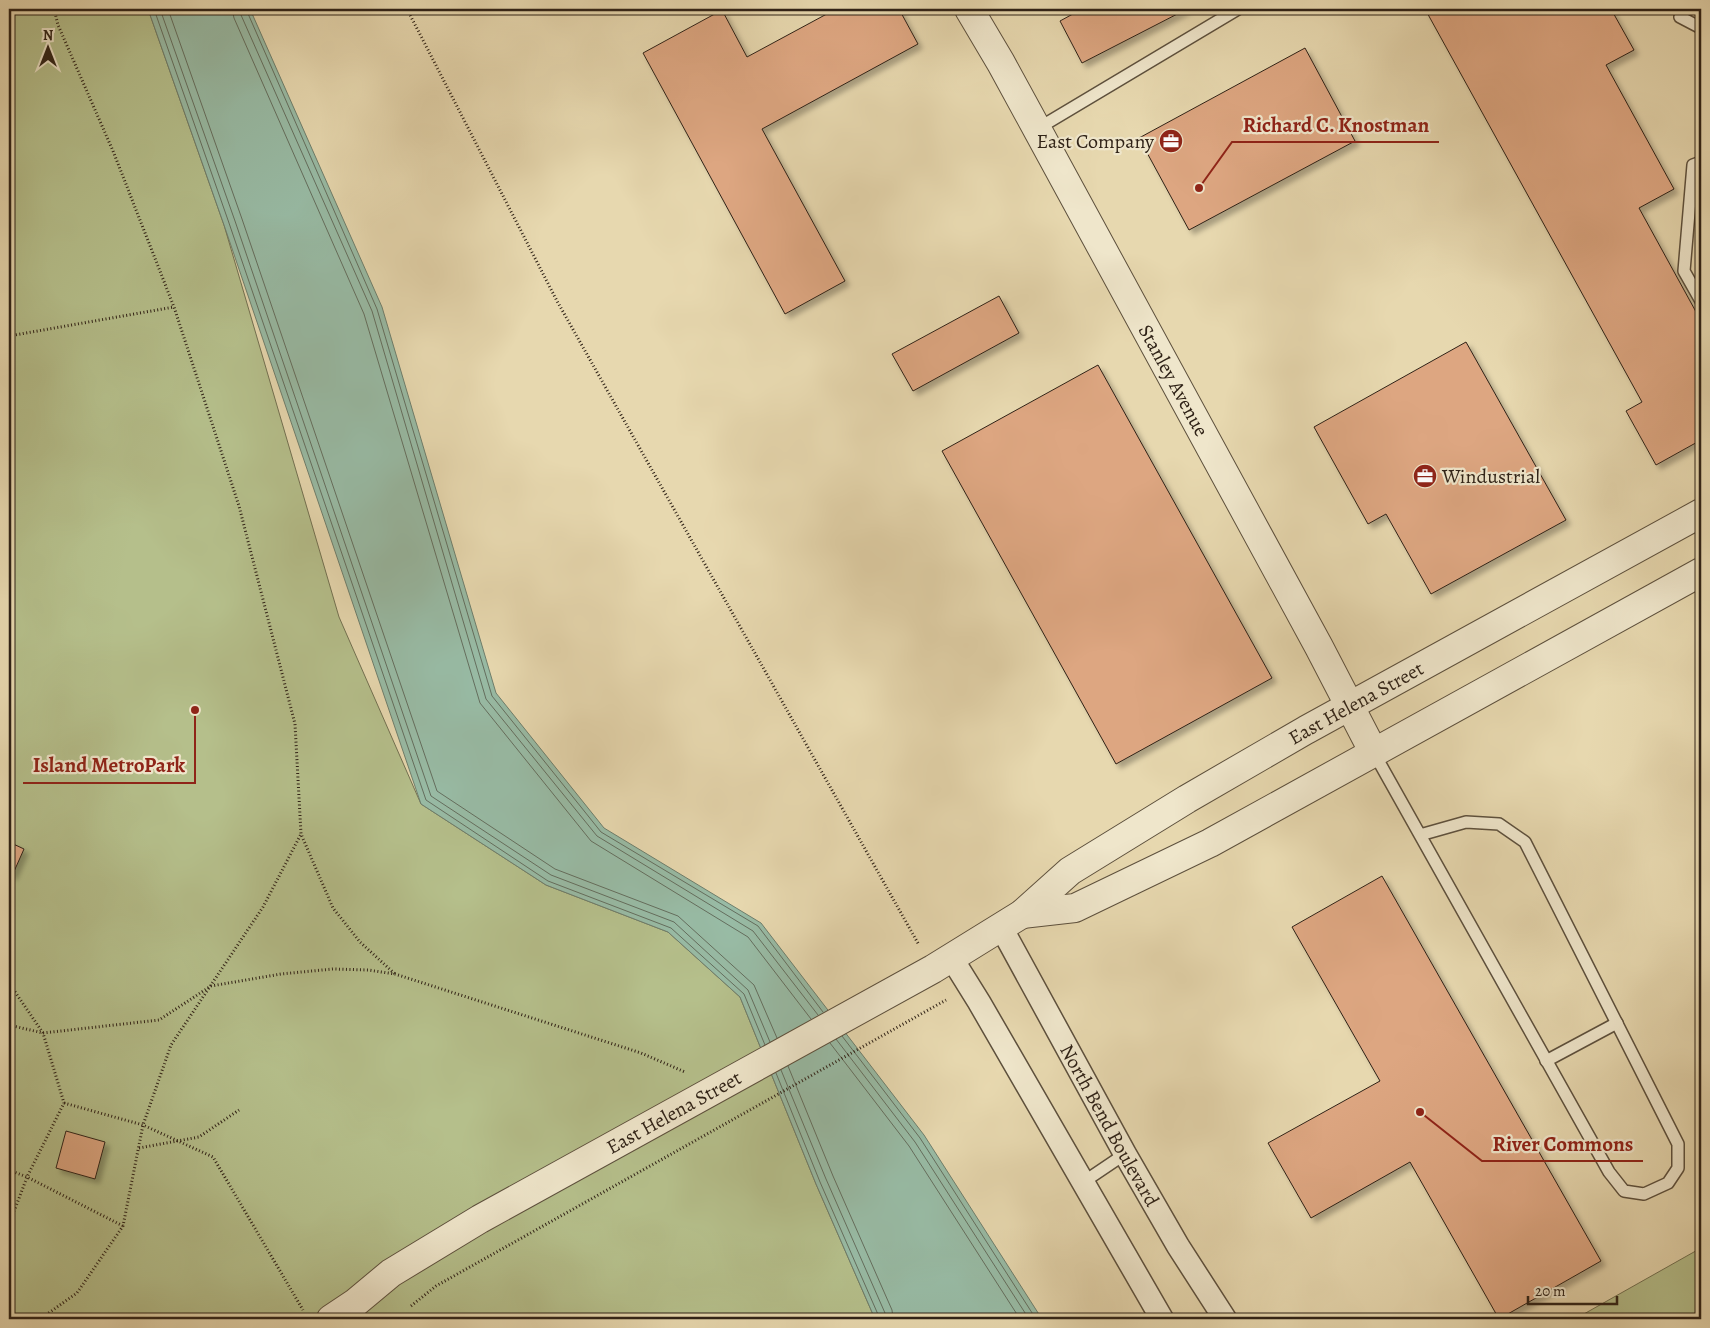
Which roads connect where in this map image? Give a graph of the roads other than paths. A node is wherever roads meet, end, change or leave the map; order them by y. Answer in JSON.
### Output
{"nodes":[{"id":1,"x":969,"y":9,"type":"edge"},
{"id":2,"x":1238,"y":9,"type":"edge"},
{"id":3,"x":1684,"y":9,"type":"edge"},
{"id":4,"x":1701,"y":28,"type":"edge"},
{"id":5,"x":1038,"y":129,"type":"junction"},
{"id":6,"x":1701,"y":162,"type":"edge"},
{"id":7,"x":1701,"y":301,"type":"edge"},
{"id":8,"x":1701,"y":513,"type":"edge"},
{"id":9,"x":1701,"y":572,"type":"edge"},
{"id":10,"x":1350,"y":706,"type":"junction"},
{"id":11,"x":1374,"y":753,"type":"junction"},
{"id":12,"x":1420,"y":835,"type":"junction"},
{"id":13,"x":1011,"y":920,"type":"junction"},
{"id":14,"x":933,"y":968,"type":"junction"},
{"id":15,"x":1617,"y":1023,"type":"junction"},
{"id":16,"x":1546,"y":1060,"type":"junction"},
{"id":17,"x":1126,"y":1154,"type":"junction"},
{"id":18,"x":1082,"y":1182,"type":"junction"},
{"id":19,"x":331,"y":1319,"type":"edge"},
{"id":20,"x":1162,"y":1319,"type":"edge"},
{"id":21,"x":1225,"y":1319,"type":"edge"}],
"edges":[{"from":1,"to":5,"type":"street","name":"Stanley Avenue"},
{"from":2,"to":5,"type":"lane"},
{"from":3,"to":4,"type":"lane"},
{"from":5,"to":10,"type":"street","name":"Stanley Avenue"},
{"from":6,"to":7,"type":"lane"},
{"from":8,"to":10,"type":"street","name":"East Helena Street"},
{"from":9,"to":11,"type":"street","name":"East Helena Street"},
{"from":10,"to":11,"type":"street","name":"Stanley Avenue"},
{"from":10,"to":13,"type":"street","name":"East Helena Street"},
{"from":11,"to":12,"type":"lane"},
{"from":11,"to":13,"type":"street","name":"East Helena Street"},
{"from":12,"to":15,"type":"lane"},
{"from":12,"to":16,"type":"lane"},
{"from":13,"to":14,"type":"street","name":"East Helena Street"},
{"from":13,"to":17,"type":"street","name":"North Bend Boulevard"},
{"from":14,"to":18,"type":"street"},
{"from":14,"to":19,"type":"street","name":"East Helena Street"},
{"from":15,"to":16,"type":"lane"},
{"from":15,"to":16,"type":"lane"},
{"from":17,"to":18,"type":"lane"},
{"from":17,"to":21,"type":"street","name":"North Bend Boulevard"},
{"from":18,"to":20,"type":"street"}]}
